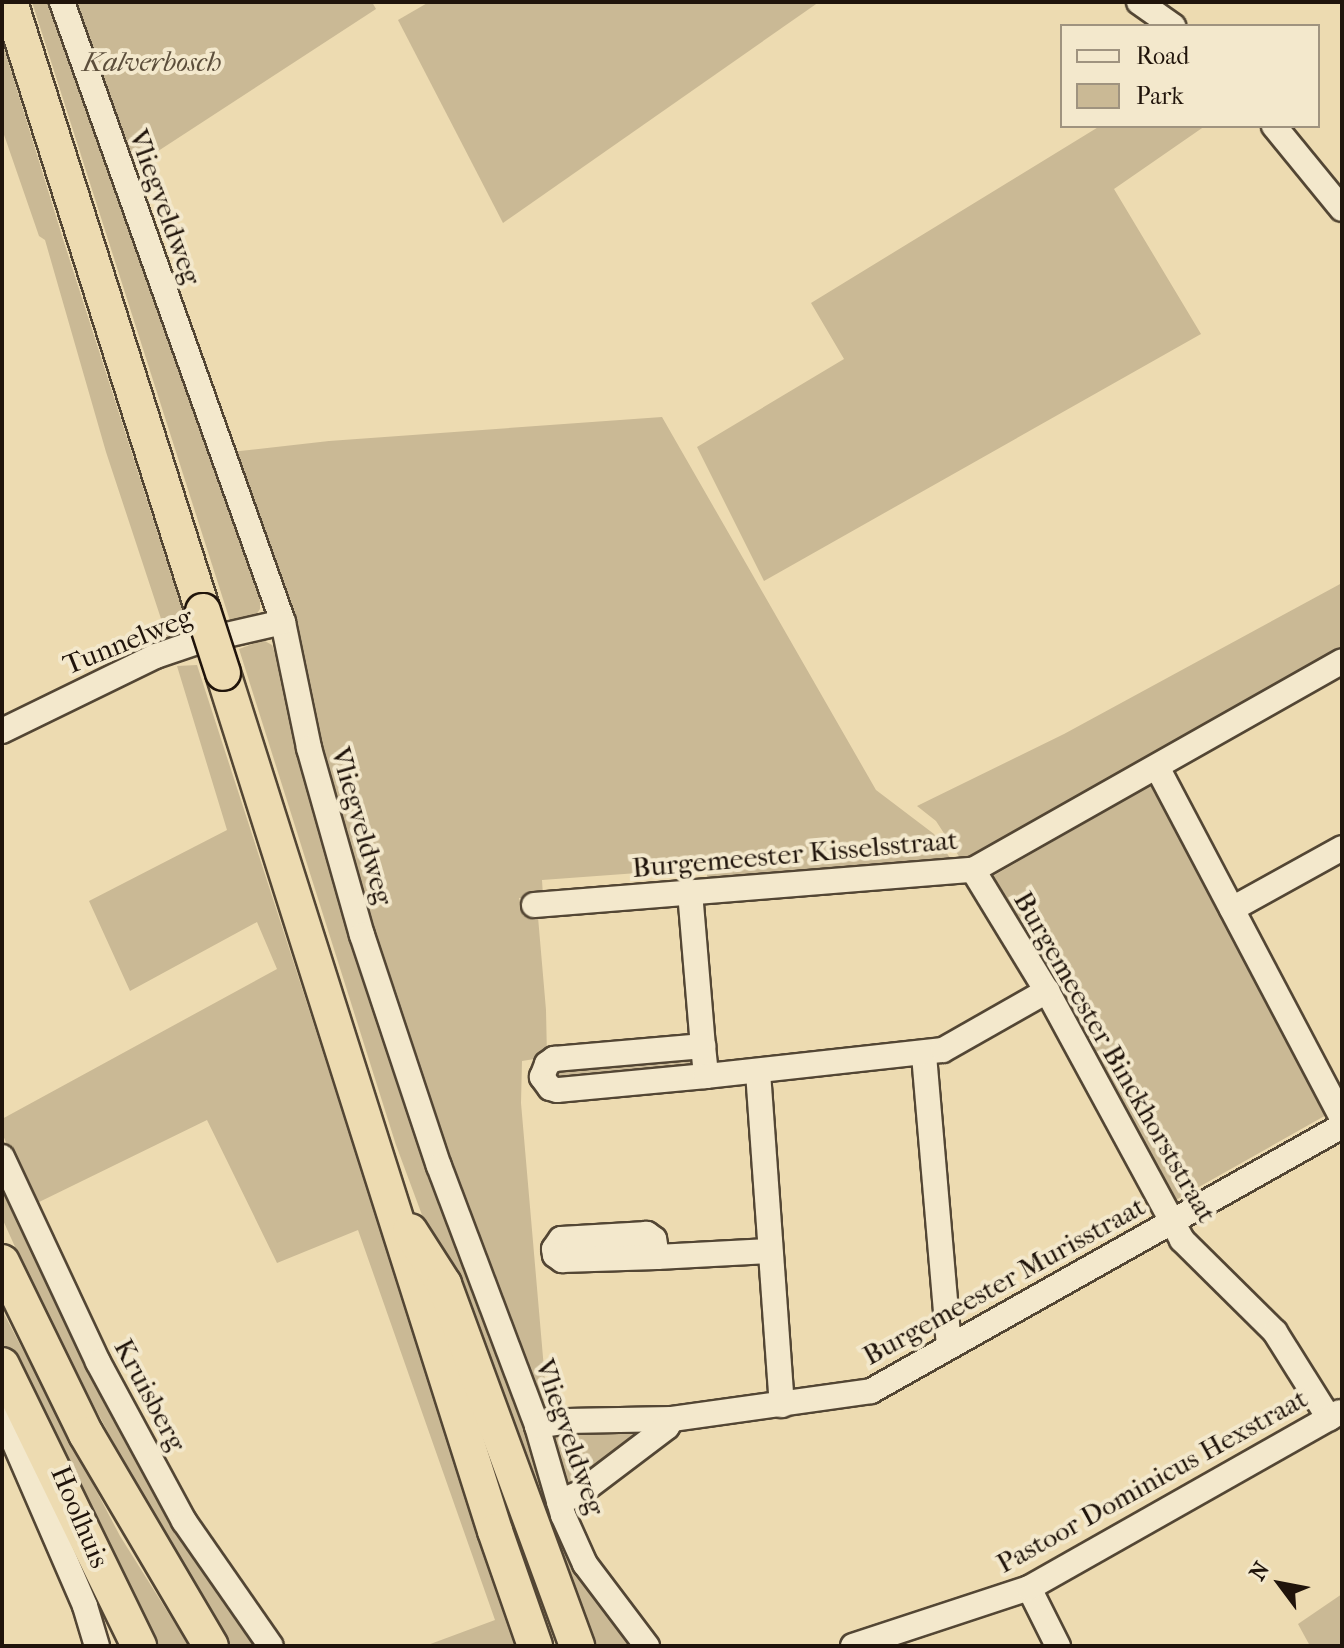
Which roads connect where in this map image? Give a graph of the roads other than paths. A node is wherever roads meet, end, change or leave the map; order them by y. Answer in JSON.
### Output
{"nodes":[{"id":1,"x":10,"y":2,"type":"edge"},
{"id":2,"x":62,"y":2,"type":"edge"},
{"id":3,"x":1139,"y":2,"type":"edge"},
{"id":4,"x":1170,"y":24,"type":"edge"},
{"id":5,"x":1276,"y":128,"type":"edge"},
{"id":6,"x":1342,"y":209,"type":"edge"},
{"id":7,"x":283,"y":622,"type":"junction"},
{"id":8,"x":1342,"y":661,"type":"edge"},
{"id":9,"x":2,"y":731,"type":"edge"},
{"id":10,"x":1157,"y":767,"type":"junction"},
{"id":11,"x":1342,"y":848,"type":"edge"},
{"id":12,"x":973,"y":870,"type":"junction"},
{"id":13,"x":690,"y":892,"type":"junction"},
{"id":14,"x":534,"y":905,"type":"dead end"},
{"id":15,"x":1232,"y":909,"type":"junction"},
{"id":16,"x":1047,"y":991,"type":"junction"},
{"id":17,"x":703,"y":1046,"type":"junction"},
{"id":18,"x":924,"y":1055,"type":"junction"},
{"id":19,"x":758,"y":1072,"type":"junction"},
{"id":20,"x":706,"y":1076,"type":"junction"},
{"id":21,"x":1342,"y":1118,"type":"edge"},
{"id":22,"x":1342,"y":1126,"type":"edge"},
{"id":23,"x":2,"y":1157,"type":"edge"},
{"id":24,"x":389,"y":1201,"type":"junction"},
{"id":25,"x":1172,"y":1222,"type":"junction"},
{"id":26,"x":769,"y":1251,"type":"junction"},
{"id":27,"x":657,"y":1257,"type":"dead end"},
{"id":28,"x":2,"y":1262,"type":"edge"},
{"id":29,"x":949,"y":1346,"type":"junction"},
{"id":30,"x":2,"y":1365,"type":"edge"},
{"id":31,"x":782,"y":1405,"type":"junction"},
{"id":32,"x":2,"y":1414,"type":"edge"},
{"id":33,"x":1335,"y":1415,"type":"edge"},
{"id":34,"x":672,"y":1419,"type":"junction"},
{"id":35,"x":537,"y":1426,"type":"junction"},
{"id":36,"x":559,"y":1502,"type":"junction"},
{"id":37,"x":1029,"y":1588,"type":"junction"},
{"id":38,"x":97,"y":1646,"type":"edge"},
{"id":39,"x":139,"y":1646,"type":"edge"},
{"id":40,"x":211,"y":1646,"type":"edge"},
{"id":41,"x":271,"y":1646,"type":"edge"},
{"id":42,"x":535,"y":1646,"type":"edge"},
{"id":43,"x":577,"y":1646,"type":"edge"},
{"id":44,"x":647,"y":1646,"type":"edge"},
{"id":45,"x":853,"y":1646,"type":"edge"},
{"id":46,"x":1058,"y":1646,"type":"edge"}],
"edges":[{"from":1,"to":24,"type":"highway","bridge":true},
{"from":2,"to":7,"type":"street","name":"Vliegveldweg"},
{"from":3,"to":4,"type":"street"},
{"from":5,"to":6,"type":"street"},
{"from":7,"to":9,"type":"street","name":"Tunnelweg"},
{"from":7,"to":35,"type":"street","name":"Vliegveldweg"},
{"from":8,"to":10,"type":"street","name":"Burgemeester Kisselsstraat"},
{"from":10,"to":12,"type":"street","name":"Burgemeester Kisselsstraat"},
{"from":10,"to":15,"type":"street"},
{"from":11,"to":15,"type":"street"},
{"from":12,"to":13,"type":"street","name":"Burgemeester Kisselsstraat"},
{"from":12,"to":16,"type":"street","name":"Burgemeester Binckhorststraat"},
{"from":13,"to":14,"type":"street","name":"Burgemeester Kisselsstraat"},
{"from":13,"to":17,"type":"street"},
{"from":15,"to":21,"type":"street"},
{"from":16,"to":18,"type":"street"},
{"from":16,"to":25,"type":"street","name":"Burgemeester Binckhorststraat"},
{"from":17,"to":20,"type":"street"},
{"from":17,"to":20,"type":"street"},
{"from":18,"to":19,"type":"street"},
{"from":18,"to":29,"type":"street"},
{"from":19,"to":20,"type":"street"},
{"from":19,"to":26,"type":"street"},
{"from":22,"to":25,"type":"street","name":"Burgemeester Murisstraat"},
{"from":23,"to":41,"type":"street","name":"Kruisberg"},
{"from":24,"to":42,"type":"highway"},
{"from":24,"to":43,"type":"highway"},
{"from":25,"to":29,"type":"street","name":"Burgemeester Murisstraat"},
{"from":25,"to":33,"type":"street","name":"Burgemeester Binckhorststraat"},
{"from":26,"to":27,"type":"street"},
{"from":26,"to":31,"type":"street"},
{"from":28,"to":40,"type":"highway"},
{"from":29,"to":31,"type":"street","name":"Burgemeester Murisstraat"},
{"from":30,"to":39,"type":"highway"},
{"from":31,"to":34,"type":"street","name":"Burgemeester Murisstraat"},
{"from":32,"to":38,"type":"street","name":"Hoolhuis"},
{"from":33,"to":37,"type":"street","name":"Pastoor Dominicus Hexstraat"},
{"from":34,"to":35,"type":"street","name":"Burgemeester Murisstraat"},
{"from":34,"to":36,"type":"street"},
{"from":35,"to":36,"type":"street","name":"Vliegveldweg"},
{"from":36,"to":44,"type":"street","name":"Vliegveldweg"},
{"from":37,"to":45,"type":"street","name":"Pastoor Dominicus Hexstraat"},
{"from":37,"to":46,"type":"street"}]}
